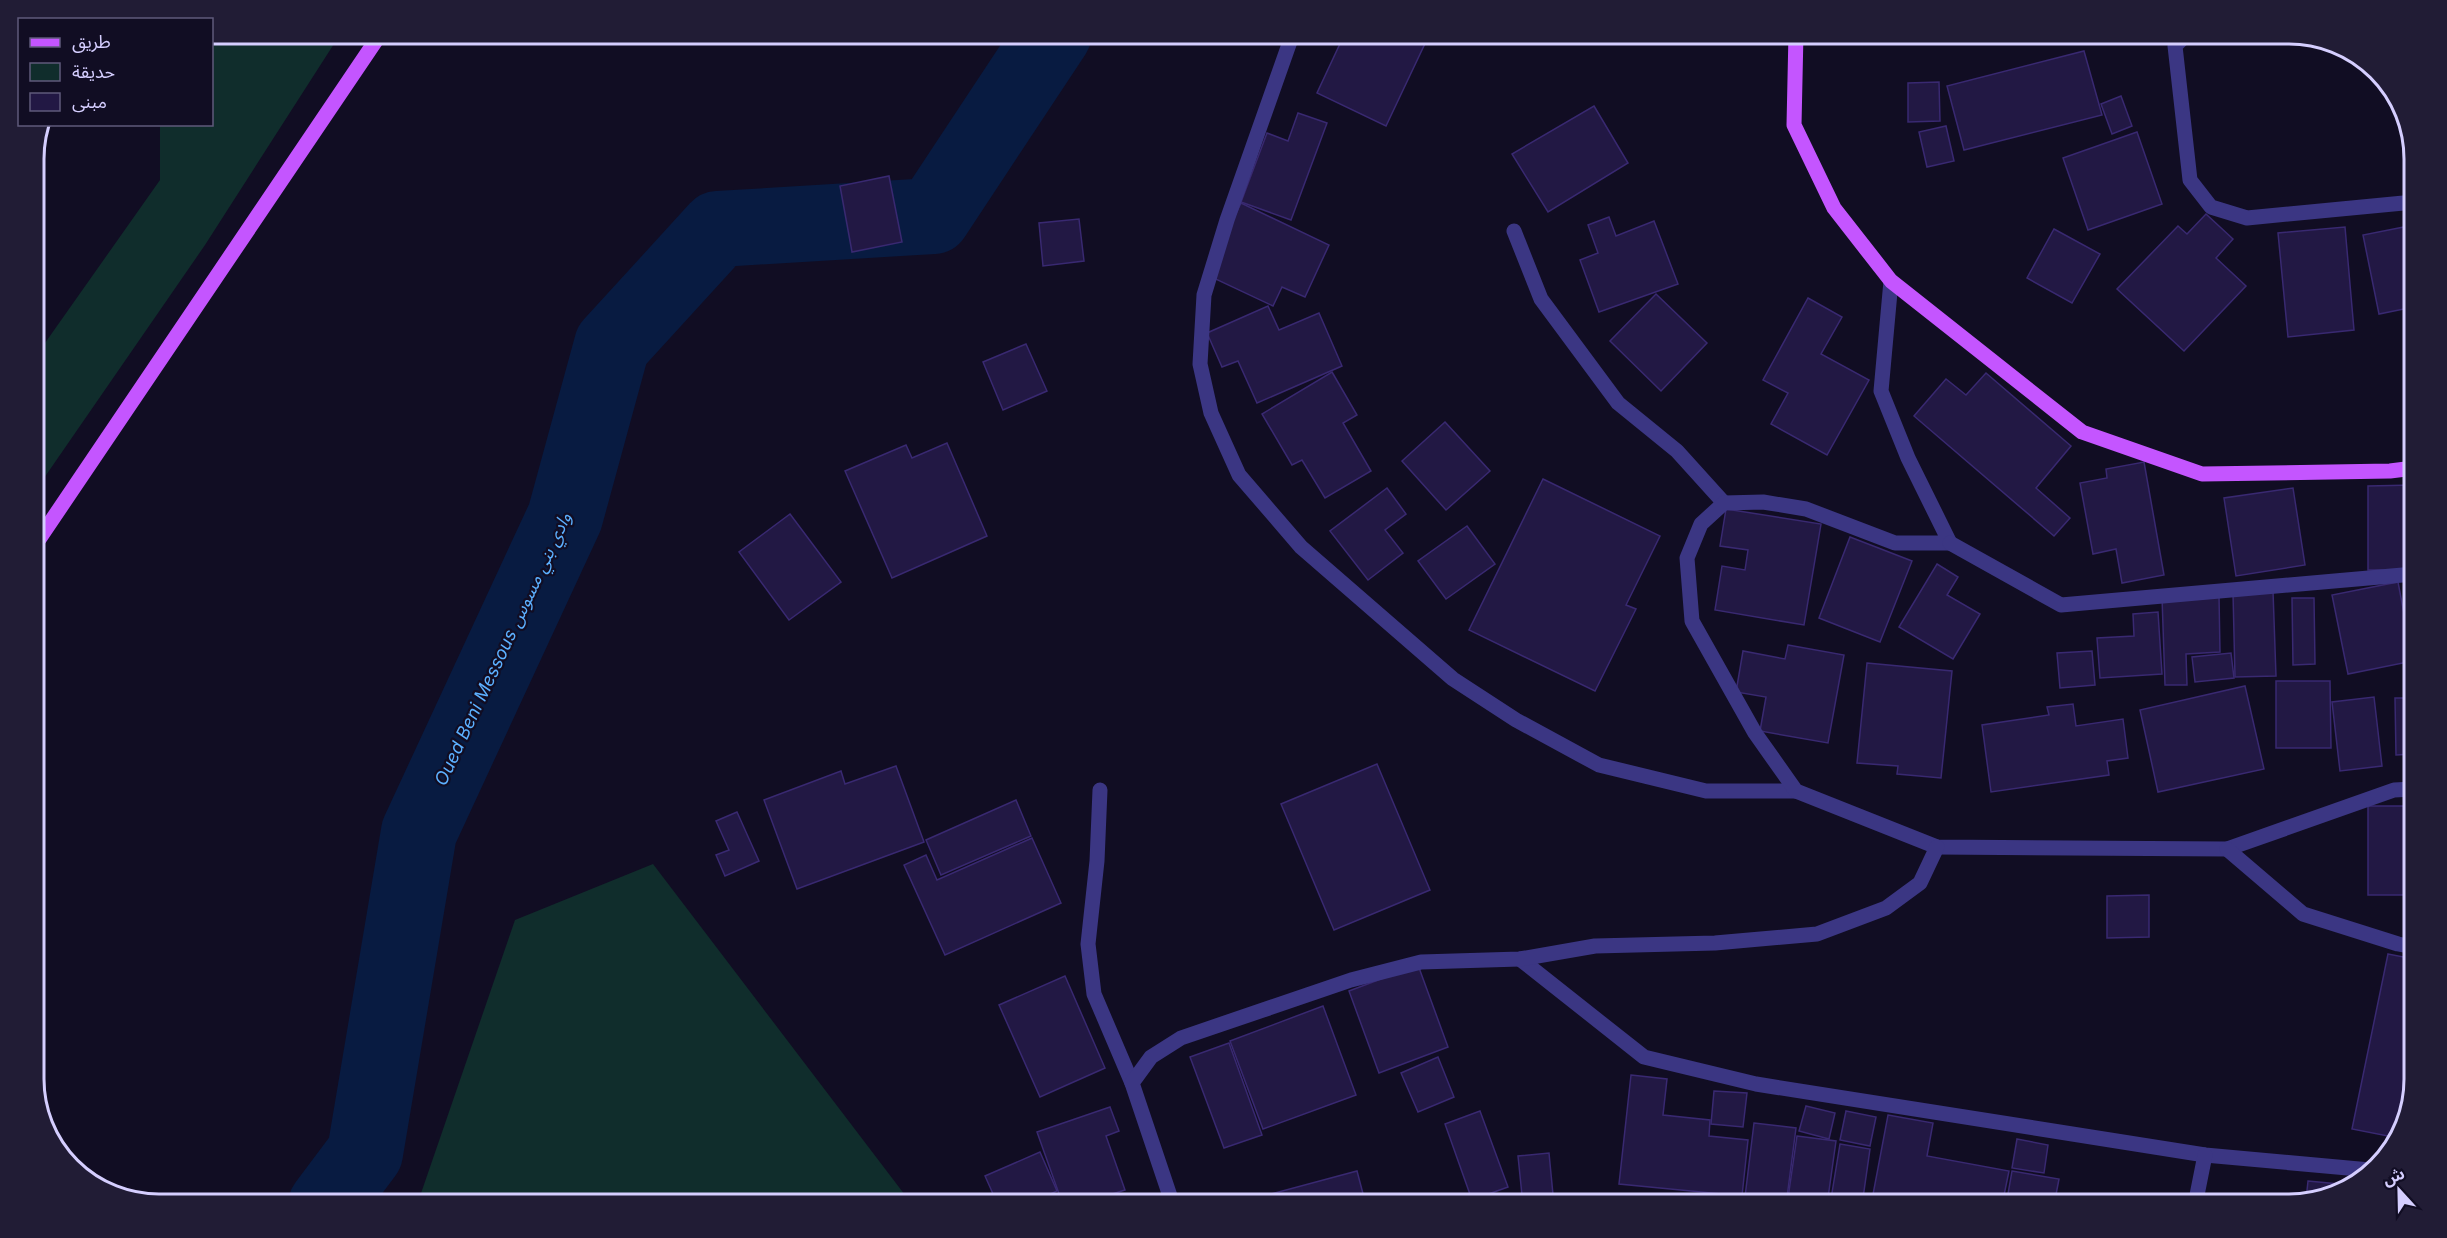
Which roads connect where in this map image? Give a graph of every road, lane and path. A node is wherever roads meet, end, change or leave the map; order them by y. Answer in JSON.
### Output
{"nodes":[{"id":1,"x":374,"y":44,"type":"edge"},
{"id":2,"x":1289,"y":44,"type":"edge"},
{"id":3,"x":1796,"y":44,"type":"edge"},
{"id":4,"x":2177,"y":44,"type":"edge"},
{"id":5,"x":2403,"y":203,"type":"edge"},
{"id":6,"x":1514,"y":231,"type":"dead end"},
{"id":7,"x":1891,"y":281,"type":"junction"},
{"id":8,"x":2403,"y":469,"type":"edge"},
{"id":9,"x":1724,"y":503,"type":"junction"},
{"id":10,"x":44,"y":532,"type":"edge"},
{"id":11,"x":1950,"y":543,"type":"junction"},
{"id":12,"x":2403,"y":575,"type":"edge"},
{"id":13,"x":1100,"y":790,"type":"dead end"},
{"id":14,"x":2404,"y":790,"type":"edge"},
{"id":15,"x":1796,"y":791,"type":"junction"},
{"id":16,"x":1937,"y":847,"type":"junction"},
{"id":17,"x":2227,"y":849,"type":"junction"},
{"id":18,"x":2404,"y":945,"type":"edge"},
{"id":19,"x":1520,"y":959,"type":"junction"},
{"id":20,"x":1132,"y":1083,"type":"junction"},
{"id":21,"x":2205,"y":1155,"type":"junction"},
{"id":22,"x":2360,"y":1169,"type":"edge"},
{"id":23,"x":1169,"y":1194,"type":"edge"},
{"id":24,"x":2197,"y":1194,"type":"edge"}],
"edges":[{"from":1,"to":10,"type":"main road"},
{"from":2,"to":15,"type":"street"},
{"from":3,"to":7,"type":"main road"},
{"from":4,"to":5,"type":"street"},
{"from":6,"to":9,"type":"street"},
{"from":7,"to":8,"type":"main road"},
{"from":7,"to":11,"type":"street"},
{"from":9,"to":11,"type":"street"},
{"from":9,"to":15,"type":"street"},
{"from":11,"to":12,"type":"street"},
{"from":13,"to":20,"type":"street"},
{"from":14,"to":17,"type":"street"},
{"from":15,"to":16,"type":"street"},
{"from":16,"to":17,"type":"street"},
{"from":16,"to":19,"type":"street"},
{"from":17,"to":18,"type":"street"},
{"from":19,"to":20,"type":"street"},
{"from":19,"to":21,"type":"street"},
{"from":20,"to":23,"type":"street"},
{"from":21,"to":22,"type":"street"},
{"from":21,"to":24,"type":"street"}]}
